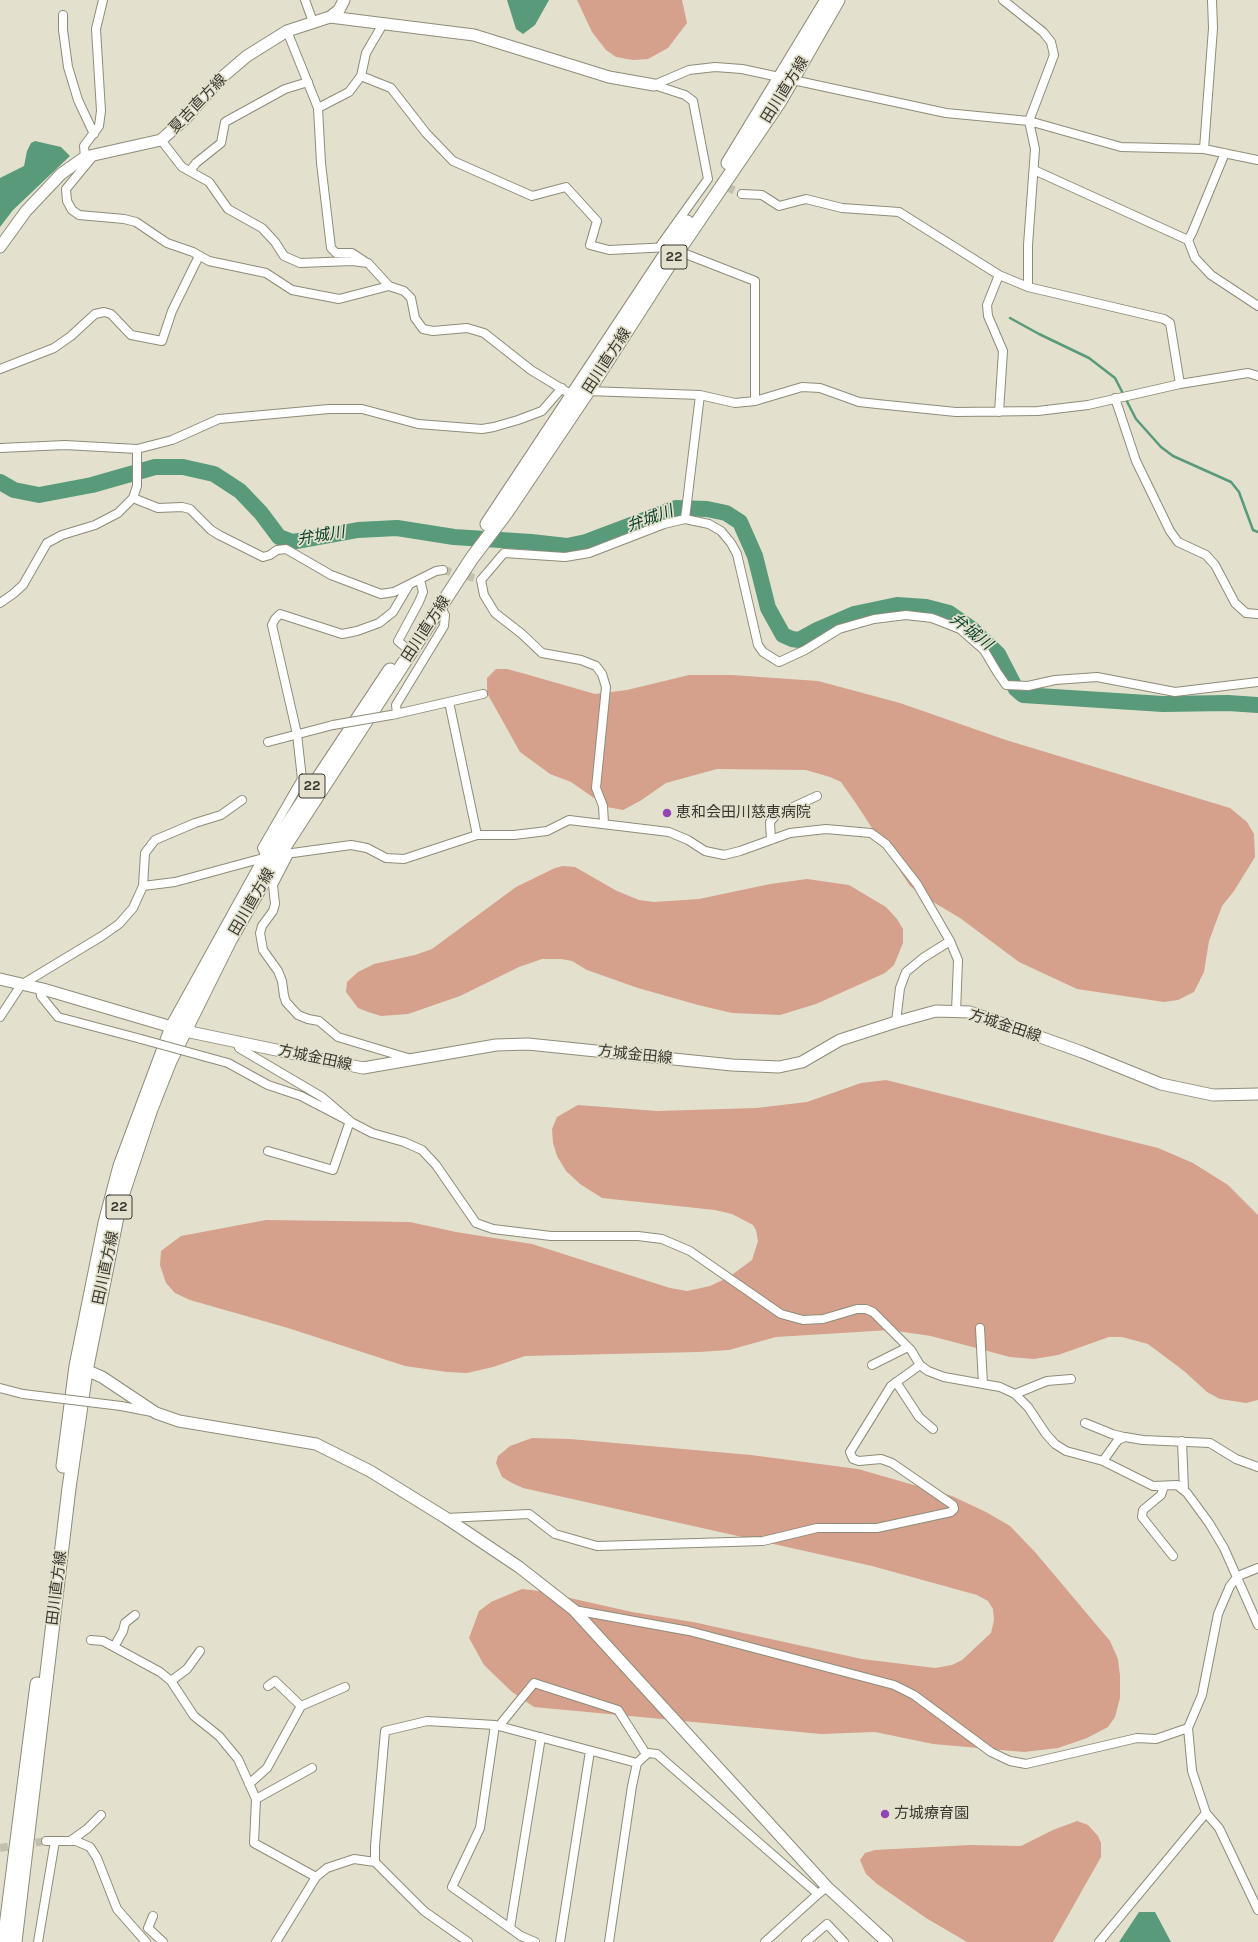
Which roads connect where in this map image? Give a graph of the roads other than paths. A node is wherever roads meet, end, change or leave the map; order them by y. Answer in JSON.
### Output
{"nodes":[{"id":1,"x":103,"y":0,"type":"edge"},
{"id":2,"x":305,"y":0,"type":"edge"},
{"id":3,"x":344,"y":0,"type":"edge"},
{"id":4,"x":827,"y":0,"type":"edge"},
{"id":5,"x":838,"y":0,"type":"edge"},
{"id":6,"x":1004,"y":0,"type":"edge"},
{"id":7,"x":1212,"y":0,"type":"edge"},
{"id":8,"x":62,"y":15,"type":"dead end"},
{"id":9,"x":330,"y":17,"type":"junction"},
{"id":10,"x":313,"y":22,"type":"junction"},
{"id":11,"x":383,"y":24,"type":"junction"},
{"id":12,"x":287,"y":31,"type":"junction"},
{"id":13,"x":361,"y":76,"type":"junction"},
{"id":14,"x":787,"y":78,"type":"junction"},
{"id":15,"x":308,"y":82,"type":"junction"},
{"id":16,"x":654,"y":85,"type":"junction"},
{"id":17,"x":318,"y":108,"type":"junction"},
{"id":18,"x":1029,"y":121,"type":"junction"},
{"id":19,"x":94,"y":134,"type":"junction"},
{"id":20,"x":161,"y":140,"type":"junction"},
{"id":21,"x":1204,"y":149,"type":"junction"},
{"id":22,"x":1225,"y":153,"type":"junction"},
{"id":23,"x":90,"y":156,"type":"junction"},
{"id":24,"x":1258,"y":160,"type":"edge"},
{"id":25,"x":1034,"y":170,"type":"junction"},
{"id":26,"x":190,"y":171,"type":"junction"},
{"id":27,"x":712,"y":180,"type":"junction"},
{"id":28,"x":742,"y":194,"type":"tunnel mouth"},
{"id":29,"x":1188,"y":240,"type":"junction"},
{"id":30,"x":0,"y":247,"type":"edge"},
{"id":31,"x":669,"y":248,"type":"junction"},
{"id":32,"x":199,"y":256,"type":"junction"},
{"id":33,"x":368,"y":263,"type":"junction"},
{"id":34,"x":999,"y":276,"type":"junction"},
{"id":35,"x":389,"y":286,"type":"junction"},
{"id":36,"x":1028,"y":287,"type":"junction"},
{"id":37,"x":1258,"y":306,"type":"edge"},
{"id":38,"x":0,"y":369,"type":"edge"},
{"id":39,"x":1258,"y":376,"type":"edge"},
{"id":40,"x":1180,"y":384,"type":"junction"},
{"id":41,"x":588,"y":391,"type":"junction"},
{"id":42,"x":567,"y":392,"type":"junction"},
{"id":43,"x":700,"y":395,"type":"junction"},
{"id":44,"x":1116,"y":398,"type":"junction"},
{"id":45,"x":755,"y":401,"type":"junction"},
{"id":46,"x":999,"y":412,"type":"junction"},
{"id":47,"x":0,"y":448,"type":"edge"},
{"id":48,"x":137,"y":449,"type":"junction"},
{"id":49,"x":133,"y":498,"type":"junction"},
{"id":50,"x":503,"y":509,"type":"junction"},
{"id":51,"x":685,"y":517,"type":"junction"},
{"id":52,"x":469,"y":556,"type":"junction"},
{"id":53,"x":443,"y":570,"type":"tunnel mouth"},
{"id":54,"x":420,"y":580,"type":"junction"},
{"id":55,"x":408,"y":585,"type":"junction"},
{"id":56,"x":0,"y":603,"type":"edge"},
{"id":57,"x":441,"y":608,"type":"junction"},
{"id":58,"x":1258,"y":614,"type":"edge"},
{"id":59,"x":405,"y":647,"type":"junction"},
{"id":60,"x":1258,"y":682,"type":"edge"},
{"id":61,"x":483,"y":694,"type":"dead end"},
{"id":62,"x":449,"y":702,"type":"junction"},
{"id":63,"x":394,"y":714,"type":"junction"},
{"id":64,"x":297,"y":734,"type":"junction"},
{"id":65,"x":268,"y":742,"type":"dead end"},
{"id":66,"x":817,"y":796,"type":"dead end"},
{"id":67,"x":242,"y":800,"type":"dead end"},
{"id":68,"x":604,"y":823,"type":"junction"},
{"id":69,"x":477,"y":835,"type":"junction"},
{"id":70,"x":771,"y":840,"type":"junction"},
{"id":71,"x":284,"y":854,"type":"junction"},
{"id":72,"x":266,"y":858,"type":"junction"},
{"id":73,"x":143,"y":886,"type":"junction"},
{"id":74,"x":950,"y":941,"type":"junction"},
{"id":75,"x":0,"y":979,"type":"edge"},
{"id":76,"x":21,"y":985,"type":"junction"},
{"id":77,"x":40,"y":989,"type":"junction"},
{"id":78,"x":956,"y":1012,"type":"junction"},
{"id":79,"x":0,"y":1017,"type":"edge"},
{"id":80,"x":896,"y":1022,"type":"junction"},
{"id":81,"x":172,"y":1027,"type":"junction"},
{"id":82,"x":185,"y":1031,"type":"junction"},
{"id":83,"x":237,"y":1042,"type":"junction"},
{"id":84,"x":413,"y":1060,"type":"junction"},
{"id":85,"x":1258,"y":1094,"type":"edge"},
{"id":86,"x":350,"y":1121,"type":"junction"},
{"id":87,"x":268,"y":1151,"type":"dead end"},
{"id":88,"x":980,"y":1328,"type":"dead end"},
{"id":89,"x":908,"y":1347,"type":"junction"},
{"id":90,"x":872,"y":1365,"type":"dead end"},
{"id":91,"x":920,"y":1365,"type":"junction"},
{"id":92,"x":81,"y":1368,"type":"junction"},
{"id":93,"x":1071,"y":1380,"type":"dead end"},
{"id":94,"x":896,"y":1382,"type":"junction"},
{"id":95,"x":982,"y":1384,"type":"junction"},
{"id":96,"x":0,"y":1388,"type":"edge"},
{"id":97,"x":1015,"y":1394,"type":"junction"},
{"id":98,"x":156,"y":1413,"type":"junction"},
{"id":99,"x":1085,"y":1423,"type":"dead end"},
{"id":100,"x":933,"y":1429,"type":"dead end"},
{"id":101,"x":1125,"y":1437,"type":"junction"},
{"id":102,"x":1182,"y":1442,"type":"junction"},
{"id":103,"x":1103,"y":1461,"type":"junction"},
{"id":104,"x":1258,"y":1467,"type":"edge"},
{"id":105,"x":1164,"y":1486,"type":"junction"},
{"id":106,"x":1184,"y":1490,"type":"junction"},
{"id":107,"x":446,"y":1518,"type":"junction"},
{"id":108,"x":1173,"y":1556,"type":"dead end"},
{"id":109,"x":1258,"y":1568,"type":"edge"},
{"id":110,"x":1238,"y":1576,"type":"junction"},
{"id":111,"x":574,"y":1610,"type":"junction"},
{"id":112,"x":135,"y":1615,"type":"dead end"},
{"id":113,"x":1258,"y":1626,"type":"edge"},
{"id":114,"x":91,"y":1640,"type":"dead end"},
{"id":115,"x":114,"y":1647,"type":"junction"},
{"id":116,"x":200,"y":1651,"type":"dead end"},
{"id":117,"x":171,"y":1680,"type":"junction"},
{"id":118,"x":268,"y":1686,"type":"dead end"},
{"id":119,"x":345,"y":1687,"type":"dead end"},
{"id":120,"x":301,"y":1706,"type":"junction"},
{"id":121,"x":497,"y":1725,"type":"junction"},
{"id":122,"x":1188,"y":1728,"type":"junction"},
{"id":123,"x":541,"y":1737,"type":"junction"},
{"id":124,"x":590,"y":1751,"type":"junction"},
{"id":125,"x":646,"y":1754,"type":"junction"},
{"id":126,"x":637,"y":1763,"type":"junction"},
{"id":127,"x":312,"y":1768,"type":"dead end"},
{"id":128,"x":249,"y":1784,"type":"junction"},
{"id":129,"x":256,"y":1799,"type":"junction"},
{"id":130,"x":1206,"y":1813,"type":"junction"},
{"id":131,"x":101,"y":1815,"type":"dead end"},
{"id":132,"x":46,"y":1841,"type":"tunnel mouth"},
{"id":133,"x":55,"y":1842,"type":"junction"},
{"id":134,"x":70,"y":1842,"type":"junction"},
{"id":135,"x":375,"y":1862,"type":"junction"},
{"id":136,"x":316,"y":1877,"type":"junction"},
{"id":137,"x":822,"y":1891,"type":"junction"},
{"id":138,"x":1258,"y":1910,"type":"edge"},
{"id":139,"x":153,"y":1916,"type":"dead end"},
{"id":140,"x":510,"y":1928,"type":"junction"},
{"id":141,"x":4,"y":1942,"type":"edge"},
{"id":142,"x":15,"y":1942,"type":"edge"},
{"id":143,"x":38,"y":1942,"type":"edge"},
{"id":144,"x":146,"y":1942,"type":"edge"},
{"id":145,"x":163,"y":1942,"type":"edge"},
{"id":146,"x":276,"y":1942,"type":"edge"},
{"id":147,"x":468,"y":1942,"type":"edge"},
{"id":148,"x":535,"y":1942,"type":"edge"},
{"id":149,"x":560,"y":1942,"type":"edge"},
{"id":150,"x":609,"y":1942,"type":"edge"},
{"id":151,"x":765,"y":1942,"type":"edge"},
{"id":152,"x":806,"y":1942,"type":"edge"},
{"id":153,"x":844,"y":1942,"type":"edge"},
{"id":154,"x":887,"y":1942,"type":"edge"},
{"id":155,"x":1098,"y":1942,"type":"edge"}],
"edges":[{"from":1,"to":19,"type":"street"},
{"from":2,"to":10,"type":"street"},
{"from":3,"to":9,"type":"main road"},
{"from":4,"to":14,"type":"main road","name":"田川直方線","number":"22"},
{"from":5,"to":14,"type":"main road","name":"田川直方線","number":"22"},
{"from":6,"to":18,"type":"street"},
{"from":7,"to":21,"type":"street"},
{"from":8,"to":19,"type":"street"},
{"from":9,"to":10,"type":"main road","name":"夏吉直方線"},
{"from":9,"to":11,"type":"main road"},
{"from":10,"to":12,"type":"main road","name":"夏吉直方線"},
{"from":11,"to":13,"type":"street"},
{"from":11,"to":16,"type":"main road"},
{"from":12,"to":15,"type":"street"},
{"from":12,"to":20,"type":"main road","name":"夏吉直方線"},
{"from":13,"to":17,"type":"street"},
{"from":13,"to":31,"type":"street"},
{"from":14,"to":16,"type":"street"},
{"from":14,"to":18,"type":"street"},
{"from":14,"to":27,"type":"main road","name":"田川直方線","number":"22"},
{"from":14,"to":31,"type":"main road","name":"田川直方線","number":"22"},
{"from":15,"to":17,"type":"street"},
{"from":15,"to":26,"type":"street"},
{"from":16,"to":27,"type":"street"},
{"from":17,"to":33,"type":"street"},
{"from":18,"to":21,"type":"street"},
{"from":18,"to":25,"type":"street"},
{"from":19,"to":23,"type":"street"},
{"from":20,"to":23,"type":"main road","name":"夏吉直方線"},
{"from":20,"to":26,"type":"street"},
{"from":21,"to":22,"type":"street"},
{"from":22,"to":24,"type":"street"},
{"from":22,"to":29,"type":"street"},
{"from":23,"to":30,"type":"main road","name":"夏吉直方線"},
{"from":23,"to":32,"type":"street"},
{"from":25,"to":29,"type":"street"},
{"from":25,"to":36,"type":"street"},
{"from":26,"to":33,"type":"street"},
{"from":27,"to":31,"type":"main road","name":"田川直方線","number":"22"},
{"from":28,"to":34,"type":"street"},
{"from":29,"to":37,"type":"street"},
{"from":31,"to":41,"type":"main road","name":"田川直方線","number":"22"},
{"from":31,"to":42,"type":"main road","name":"田川直方線","number":"22"},
{"from":31,"to":45,"type":"street"},
{"from":32,"to":35,"type":"street"},
{"from":32,"to":38,"type":"street"},
{"from":33,"to":35,"type":"street"},
{"from":34,"to":36,"type":"street"},
{"from":34,"to":46,"type":"street"},
{"from":35,"to":42,"type":"street"},
{"from":36,"to":40,"type":"street"},
{"from":39,"to":40,"type":"street"},
{"from":40,"to":44,"type":"street"},
{"from":41,"to":42,"type":"street"},
{"from":41,"to":43,"type":"street"},
{"from":41,"to":50,"type":"main road","name":"田川直方線","number":"22"},
{"from":42,"to":48,"type":"street"},
{"from":42,"to":50,"type":"main road","name":"田川直方線","number":"22"},
{"from":43,"to":45,"type":"street"},
{"from":43,"to":51,"type":"street"},
{"from":44,"to":46,"type":"street"},
{"from":44,"to":58,"type":"street"},
{"from":45,"to":46,"type":"street"},
{"from":47,"to":48,"type":"street"},
{"from":48,"to":49,"type":"street"},
{"from":49,"to":55,"type":"street"},
{"from":49,"to":56,"type":"street"},
{"from":50,"to":52,"type":"main road","name":"田川直方線","number":"22"},
{"from":51,"to":60,"type":"street"},
{"from":51,"to":68,"type":"street"},
{"from":52,"to":57,"type":"main road","name":"田川直方線","number":"22"},
{"from":52,"to":59,"type":"main road","name":"田川直方線","number":"22"},
{"from":53,"to":54,"type":"street"},
{"from":54,"to":55,"type":"street"},
{"from":54,"to":59,"type":"street"},
{"from":55,"to":64,"type":"street"},
{"from":57,"to":63,"type":"street"},
{"from":57,"to":71,"type":"main road","name":"田川直方線","number":"22"},
{"from":59,"to":72,"type":"main road","name":"田川直方線","number":"22"},
{"from":61,"to":62,"type":"street"},
{"from":62,"to":63,"type":"street"},
{"from":62,"to":69,"type":"street"},
{"from":63,"to":64,"type":"street","bridge":true},
{"from":64,"to":65,"type":"street"},
{"from":64,"to":72,"type":"street"},
{"from":66,"to":70,"type":"street"},
{"from":67,"to":73,"type":"street"},
{"from":68,"to":69,"type":"street"},
{"from":68,"to":70,"type":"street"},
{"from":69,"to":71,"type":"street"},
{"from":70,"to":74,"type":"street"},
{"from":71,"to":72,"type":"street"},
{"from":71,"to":82,"type":"main road","name":"田川直方線","number":"22"},
{"from":71,"to":84,"type":"street"},
{"from":72,"to":73,"type":"street"},
{"from":72,"to":81,"type":"main road","name":"田川直方線","number":"22"},
{"from":73,"to":76,"type":"street"},
{"from":74,"to":78,"type":"street"},
{"from":74,"to":80,"type":"street"},
{"from":75,"to":76,"type":"main road","name":"方城金田線"},
{"from":76,"to":77,"type":"main road","name":"方城金田線"},
{"from":76,"to":79,"type":"street"},
{"from":77,"to":81,"type":"main road","name":"方城金田線"},
{"from":77,"to":86,"type":"street","bridge":true},
{"from":78,"to":80,"type":"main road","name":"方城金田線"},
{"from":78,"to":85,"type":"main road","name":"方城金田線"},
{"from":80,"to":84,"type":"main road","name":"方城金田線"},
{"from":81,"to":82,"type":"main road","name":"方城金田線"},
{"from":81,"to":92,"type":"main road","name":"田川直方線","number":"22"},
{"from":82,"to":83,"type":"main road","name":"方城金田線"},
{"from":82,"to":92,"type":"main road","name":"田川直方線","number":"22"},
{"from":83,"to":84,"type":"main road","name":"方城金田線"},
{"from":83,"to":86,"type":"street"},
{"from":86,"to":87,"type":"street"},
{"from":86,"to":89,"type":"street"},
{"from":88,"to":95,"type":"street"},
{"from":89,"to":90,"type":"street"},
{"from":89,"to":91,"type":"street"},
{"from":91,"to":94,"type":"street"},
{"from":91,"to":95,"type":"street"},
{"from":92,"to":98,"type":"main road"},
{"from":92,"to":141,"type":"main road","name":"田川直方線","number":"22"},
{"from":92,"to":142,"type":"main road","name":"田川直方線","number":"22"},
{"from":93,"to":97,"type":"street"},
{"from":94,"to":100,"type":"street"},
{"from":94,"to":107,"type":"street"},
{"from":95,"to":97,"type":"street"},
{"from":96,"to":98,"type":"street","bridge":true},
{"from":97,"to":103,"type":"street"},
{"from":98,"to":107,"type":"main road"},
{"from":99,"to":101,"type":"street"},
{"from":101,"to":102,"type":"street"},
{"from":101,"to":103,"type":"street"},
{"from":102,"to":104,"type":"street"},
{"from":102,"to":106,"type":"street"},
{"from":103,"to":105,"type":"street"},
{"from":105,"to":106,"type":"street"},
{"from":105,"to":108,"type":"street"},
{"from":106,"to":110,"type":"street"},
{"from":107,"to":111,"type":"main road"},
{"from":109,"to":110,"type":"street"},
{"from":110,"to":113,"type":"street"},
{"from":110,"to":122,"type":"street"},
{"from":111,"to":122,"type":"street"},
{"from":111,"to":137,"type":"main road"},
{"from":112,"to":115,"type":"street"},
{"from":114,"to":115,"type":"street"},
{"from":115,"to":117,"type":"street"},
{"from":116,"to":117,"type":"street"},
{"from":117,"to":128,"type":"street"},
{"from":118,"to":120,"type":"street"},
{"from":119,"to":120,"type":"street"},
{"from":120,"to":128,"type":"street"},
{"from":121,"to":123,"type":"street"},
{"from":121,"to":125,"type":"street"},
{"from":121,"to":135,"type":"street"},
{"from":121,"to":140,"type":"street"},
{"from":122,"to":130,"type":"street"},
{"from":123,"to":124,"type":"street"},
{"from":123,"to":140,"type":"street"},
{"from":124,"to":126,"type":"street"},
{"from":124,"to":149,"type":"street"},
{"from":125,"to":126,"type":"street"},
{"from":125,"to":137,"type":"street"},
{"from":126,"to":150,"type":"street"},
{"from":127,"to":129,"type":"street"},
{"from":128,"to":129,"type":"street"},
{"from":129,"to":136,"type":"street"},
{"from":130,"to":138,"type":"street"},
{"from":130,"to":155,"type":"street"},
{"from":131,"to":134,"type":"street"},
{"from":132,"to":133,"type":"street"},
{"from":133,"to":134,"type":"street"},
{"from":133,"to":143,"type":"street"},
{"from":134,"to":144,"type":"street"},
{"from":135,"to":136,"type":"street"},
{"from":135,"to":147,"type":"street"},
{"from":136,"to":146,"type":"street"},
{"from":137,"to":151,"type":"street"},
{"from":137,"to":154,"type":"main road"},
{"from":139,"to":145,"type":"street"},
{"from":140,"to":148,"type":"street"},
{"from":152,"to":153,"type":"street"}]}
